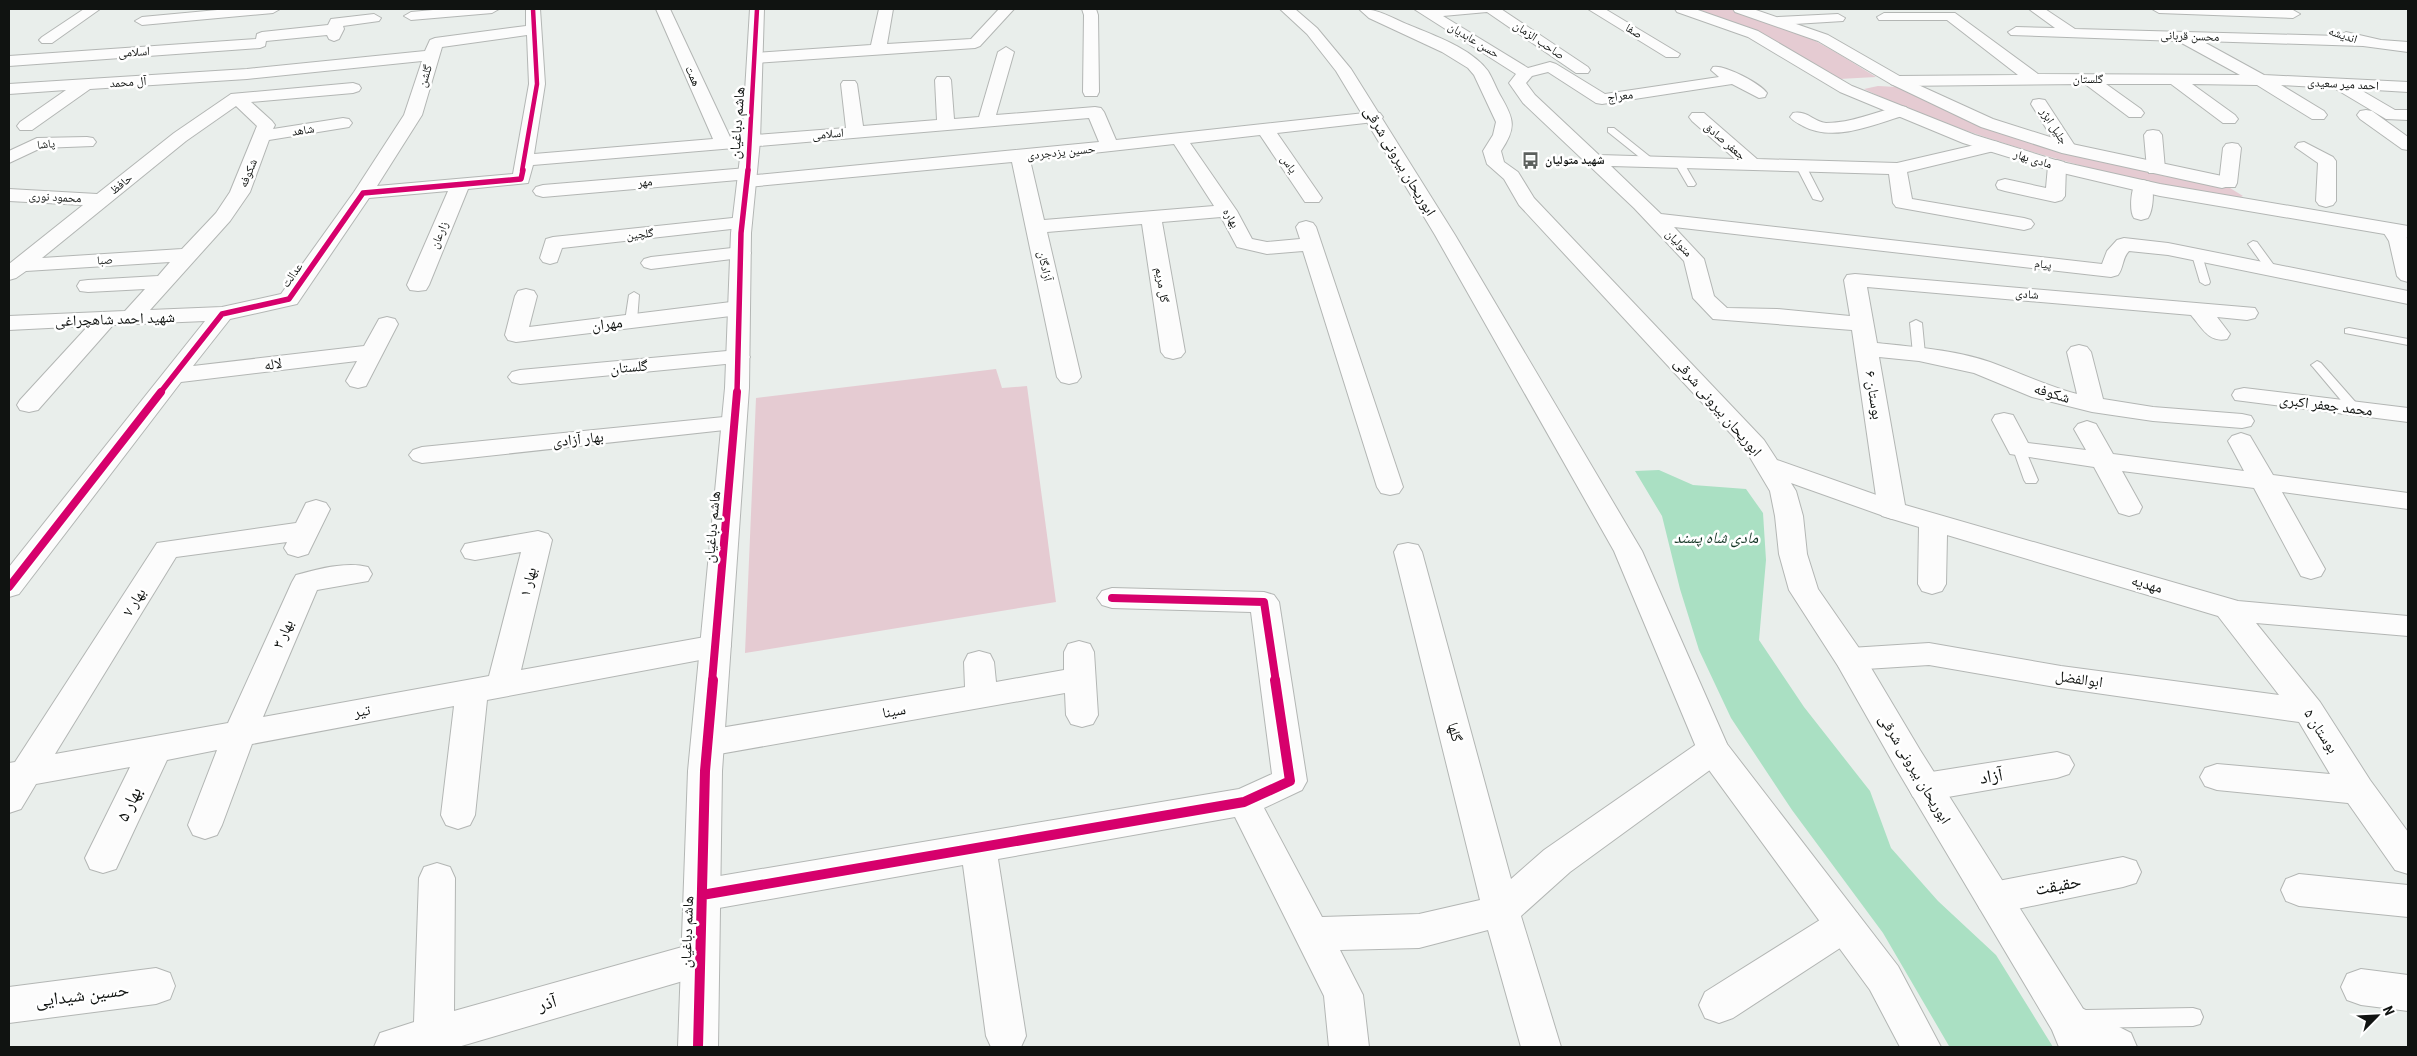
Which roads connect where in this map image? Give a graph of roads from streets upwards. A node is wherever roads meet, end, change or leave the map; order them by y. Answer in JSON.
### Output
{"nodes":[{"id":1,"x":93,"y":9,"type":"edge"},
{"id":2,"x":274,"y":9,"type":"edge"},
{"id":3,"x":492,"y":9,"type":"edge"},
{"id":4,"x":533,"y":9,"type":"edge"},
{"id":5,"x":663,"y":9,"type":"edge"},
{"id":6,"x":757,"y":9,"type":"edge"},
{"id":7,"x":886,"y":9,"type":"edge"},
{"id":8,"x":1007,"y":9,"type":"edge"},
{"id":9,"x":1089,"y":9,"type":"edge"},
{"id":10,"x":1287,"y":9,"type":"edge"},
{"id":11,"x":1366,"y":9,"type":"edge"},
{"id":12,"x":1482,"y":9,"type":"edge"},
{"id":13,"x":1492,"y":9,"type":"edge"},
{"id":14,"x":1595,"y":9,"type":"edge"},
{"id":15,"x":1682,"y":9,"type":"edge"},
{"id":16,"x":1740,"y":9,"type":"edge"},
{"id":17,"x":2036,"y":9,"type":"edge"},
{"id":18,"x":2159,"y":9,"type":"edge"},
{"id":19,"x":1424,"y":11,"type":"edge"},
{"id":20,"x":2288,"y":12,"type":"edge"},
{"id":21,"x":411,"y":16,"type":"dead end"},
{"id":22,"x":1884,"y":17,"type":"dead end"},
{"id":23,"x":374,"y":18,"type":"dead end"},
{"id":24,"x":1838,"y":18,"type":"dead end"},
{"id":25,"x":142,"y":21,"type":"dead end"},
{"id":26,"x":1778,"y":21,"type":"junction"},
{"id":27,"x":247,"y":27,"type":"dead end"},
{"id":28,"x":534,"y":30,"type":"junction"},
{"id":29,"x":2016,"y":32,"type":"dead end"},
{"id":30,"x":2071,"y":33,"type":"junction"},
{"id":31,"x":2099,"y":34,"type":"junction"},
{"id":32,"x":263,"y":35,"type":"junction"},
{"id":33,"x":2181,"y":36,"type":"junction"},
{"id":34,"x":47,"y":40,"type":"dead end"},
{"id":35,"x":2363,"y":41,"type":"junction"},
{"id":36,"x":2408,"y":48,"type":"edge"},
{"id":37,"x":2122,"y":49,"type":"dead end"},
{"id":38,"x":878,"y":50,"type":"junction"},
{"id":39,"x":1006,"y":52,"type":"dead end"},
{"id":40,"x":1672,"y":54,"type":"dead end"},
{"id":41,"x":432,"y":55,"type":"junction"},
{"id":42,"x":755,"y":58,"type":"junction"},
{"id":43,"x":9,"y":61,"type":"edge"},
{"id":44,"x":1711,"y":65,"type":"dead end"},
{"id":45,"x":1586,"y":72,"type":"dead end"},
{"id":46,"x":2089,"y":72,"type":"junction"},
{"id":47,"x":247,"y":74,"type":"junction"},
{"id":48,"x":2335,"y":76,"type":"junction"},
{"id":49,"x":1522,"y":78,"type":"junction"},
{"id":50,"x":1736,"y":79,"type":"junction"},
{"id":51,"x":2034,"y":79,"type":"junction"},
{"id":52,"x":2174,"y":79,"type":"junction"},
{"id":53,"x":943,"y":80,"type":"dead end"},
{"id":54,"x":2261,"y":80,"type":"junction"},
{"id":55,"x":2278,"y":80,"type":"joint"},
{"id":56,"x":1897,"y":81,"type":"junction"},
{"id":57,"x":86,"y":84,"type":"junction"},
{"id":58,"x":849,"y":84,"type":"dead end"},
{"id":59,"x":1486,"y":85,"type":"junction"},
{"id":60,"x":2408,"y":87,"type":"edge"},
{"id":61,"x":354,"y":88,"type":"dead end"},
{"id":62,"x":9,"y":89,"type":"edge"},
{"id":63,"x":1090,"y":92,"type":"dead end"},
{"id":64,"x":1759,"y":93,"type":"dead end"},
{"id":65,"x":237,"y":98,"type":"junction"},
{"id":66,"x":2039,"y":104,"type":"dead end"},
{"id":67,"x":1900,"y":111,"type":"junction"},
{"id":68,"x":2135,"y":113,"type":"dead end"},
{"id":69,"x":2318,"y":115,"type":"dead end"},
{"id":70,"x":2366,"y":115,"type":"dead end"},
{"id":71,"x":1799,"y":116,"type":"dead end"},
{"id":72,"x":2408,"y":116,"type":"edge"},
{"id":73,"x":1698,"y":117,"type":"dead end"},
{"id":74,"x":1374,"y":118,"type":"junction"},
{"id":75,"x":2229,"y":119,"type":"dead end"},
{"id":76,"x":986,"y":121,"type":"junction"},
{"id":77,"x":343,"y":123,"type":"dead end"},
{"id":78,"x":946,"y":124,"type":"junction"},
{"id":79,"x":26,"y":126,"type":"dead end"},
{"id":80,"x":1265,"y":129,"type":"junction"},
{"id":81,"x":855,"y":132,"type":"junction"},
{"id":82,"x":2153,"y":135,"type":"dead end"},
{"id":83,"x":263,"y":136,"type":"junction"},
{"id":84,"x":1179,"y":139,"type":"junction"},
{"id":85,"x":751,"y":141,"type":"junction"},
{"id":86,"x":86,"y":142,"type":"dead end"},
{"id":87,"x":724,"y":143,"type":"junction"},
{"id":88,"x":2408,"y":144,"type":"edge"},
{"id":89,"x":1110,"y":146,"type":"junction"},
{"id":90,"x":1992,"y":146,"type":"junction"},
{"id":91,"x":2304,"y":147,"type":"dead end"},
{"id":92,"x":2232,"y":148,"type":"dead end"},
{"id":93,"x":2068,"y":149,"type":"junction"},
{"id":94,"x":1020,"y":156,"type":"junction"},
{"id":95,"x":9,"y":158,"type":"edge"},
{"id":96,"x":524,"y":160,"type":"junction"},
{"id":97,"x":1594,"y":160,"type":"junction"},
{"id":98,"x":1753,"y":165,"type":"junction"},
{"id":99,"x":2057,"y":166,"type":"junction"},
{"id":100,"x":1897,"y":169,"type":"junction"},
{"id":101,"x":2156,"y":169,"type":"junction"},
{"id":102,"x":747,"y":178,"type":"junction"},
{"id":103,"x":2228,"y":183,"type":"junction"},
{"id":104,"x":461,"y":184,"type":"junction"},
{"id":105,"x":2005,"y":185,"type":"dead end"},
{"id":106,"x":599,"y":186,"type":"junction"},
{"id":107,"x":2143,"y":186,"type":"junction"},
{"id":108,"x":2246,"y":186,"type":"dead end"},
{"id":109,"x":543,"y":191,"type":"dead end"},
{"id":110,"x":363,"y":193,"type":"junction"},
{"id":111,"x":9,"y":195,"type":"edge"},
{"id":112,"x":1312,"y":198,"type":"dead end"},
{"id":113,"x":102,"y":200,"type":"junction"},
{"id":114,"x":2327,"y":201,"type":"dead end"},
{"id":115,"x":559,"y":208,"type":"dead end"},
{"id":116,"x":1227,"y":211,"type":"junction"},
{"id":117,"x":2141,"y":214,"type":"dead end"},
{"id":118,"x":1151,"y":218,"type":"junction"},
{"id":119,"x":1656,"y":219,"type":"junction"},
{"id":120,"x":742,"y":223,"type":"junction"},
{"id":121,"x":2024,"y":224,"type":"dead end"},
{"id":122,"x":1036,"y":227,"type":"junction"},
{"id":123,"x":2400,"y":231,"type":"edge"},
{"id":124,"x":741,"y":253,"type":"junction"},
{"id":125,"x":189,"y":255,"type":"junction"},
{"id":126,"x":550,"y":258,"type":"dead end"},
{"id":127,"x":651,"y":263,"type":"dead end"},
{"id":128,"x":14,"y":269,"type":"edge"},
{"id":129,"x":2408,"y":276,"type":"edge"},
{"id":130,"x":1855,"y":280,"type":"joint"},
{"id":131,"x":164,"y":282,"type":"junction"},
{"id":132,"x":418,"y":285,"type":"dead end"},
{"id":133,"x":88,"y":286,"type":"dead end"},
{"id":134,"x":526,"y":296,"type":"dead end"},
{"id":135,"x":2408,"y":297,"type":"edge"},
{"id":136,"x":739,"y":308,"type":"junction"},
{"id":137,"x":2198,"y":309,"type":"junction"},
{"id":138,"x":2247,"y":313,"type":"dead end"},
{"id":139,"x":222,"y":314,"type":"junction"},
{"id":140,"x":131,"y":318,"type":"junction"},
{"id":141,"x":107,"y":319,"type":"junction"},
{"id":142,"x":9,"y":323,"type":"edge"},
{"id":143,"x":387,"y":324,"type":"dead end"},
{"id":144,"x":1862,"y":324,"type":"junction"},
{"id":145,"x":2219,"y":334,"type":"dead end"},
{"id":146,"x":1866,"y":349,"type":"junction"},
{"id":147,"x":373,"y":352,"type":"junction"},
{"id":148,"x":1173,"y":352,"type":"dead end"},
{"id":149,"x":2079,"y":352,"type":"dead end"},
{"id":150,"x":738,"y":357,"type":"junction"},
{"id":151,"x":174,"y":376,"type":"junction"},
{"id":152,"x":520,"y":377,"type":"dead end"},
{"id":153,"x":1070,"y":377,"type":"dead end"},
{"id":154,"x":358,"y":381,"type":"dead end"},
{"id":155,"x":2244,"y":395,"type":"dead end"},
{"id":156,"x":29,"y":405,"type":"dead end"},
{"id":157,"x":2090,"y":417,"type":"junction"},
{"id":158,"x":2406,"y":417,"type":"edge"},
{"id":159,"x":2004,"y":420,"type":"dead end"},
{"id":160,"x":734,"y":423,"type":"junction"},
{"id":161,"x":422,"y":455,"type":"dead end"},
{"id":162,"x":2104,"y":460,"type":"junction"},
{"id":163,"x":1767,"y":465,"type":"junction"},
{"id":164,"x":2263,"y":482,"type":"junction"},
{"id":165,"x":1390,"y":487,"type":"dead end"},
{"id":166,"x":2408,"y":501,"type":"edge"},
{"id":167,"x":2129,"y":507,"type":"dead end"},
{"id":168,"x":1892,"y":510,"type":"junction"},
{"id":169,"x":1933,"y":522,"type":"junction"},
{"id":170,"x":306,"y":530,"type":"dead end"},
{"id":171,"x":475,"y":551,"type":"dead end"},
{"id":172,"x":1408,"y":552,"type":"dead end"},
{"id":173,"x":18,"y":565,"type":"edge"},
{"id":174,"x":2311,"y":569,"type":"dead end"},
{"id":175,"x":358,"y":574,"type":"dead end"},
{"id":176,"x":1932,"y":584,"type":"dead end"},
{"id":177,"x":9,"y":587,"type":"edge"},
{"id":178,"x":1112,"y":598,"type":"dead end"},
{"id":179,"x":2227,"y":607,"type":"junction"},
{"id":180,"x":2408,"y":626,"type":"edge"},
{"id":181,"x":716,"y":646,"type":"junction"},
{"id":182,"x":1850,"y":659,"type":"junction"},
{"id":183,"x":979,"y":662,"type":"dead end"},
{"id":184,"x":487,"y":688,"type":"junction"},
{"id":185,"x":981,"y":696,"type":"junction"},
{"id":186,"x":2309,"y":711,"type":"junction"},
{"id":187,"x":1082,"y":715,"type":"dead end"},
{"id":188,"x":240,"y":734,"type":"junction"},
{"id":189,"x":708,"y":743,"type":"junction"},
{"id":190,"x":155,"y":749,"type":"junction"},
{"id":191,"x":1713,"y":750,"type":"junction"},
{"id":192,"x":2057,"y":765,"type":"dead end"},
{"id":193,"x":2217,"y":777,"type":"dead end"},
{"id":194,"x":14,"y":783,"type":"edge"},
{"id":195,"x":1925,"y":787,"type":"junction"},
{"id":196,"x":2358,"y":790,"type":"junction"},
{"id":197,"x":1244,"y":802,"type":"junction"},
{"id":198,"x":458,"y":815,"type":"dead end"},
{"id":199,"x":205,"y":825,"type":"dead end"},
{"id":200,"x":978,"y":847,"type":"junction"},
{"id":201,"x":103,"y":858,"type":"dead end"},
{"id":202,"x":2408,"y":859,"type":"edge"},
{"id":203,"x":2123,"y":872,"type":"dead end"},
{"id":204,"x":436,"y":878,"type":"dead end"},
{"id":205,"x":2299,"y":890,"type":"dead end"},
{"id":206,"x":702,"y":895,"type":"junction"},
{"id":207,"x":1993,"y":898,"type":"junction"},
{"id":208,"x":2408,"y":901,"type":"edge"},
{"id":209,"x":1502,"y":911,"type":"junction"},
{"id":210,"x":1844,"y":925,"type":"junction"},
{"id":211,"x":1311,"y":934,"type":"junction"},
{"id":212,"x":700,"y":959,"type":"junction"},
{"id":213,"x":156,"y":986,"type":"dead end"},
{"id":214,"x":2361,"y":987,"type":"dead end"},
{"id":215,"x":2408,"y":993,"type":"edge"},
{"id":216,"x":9,"y":1005,"type":"edge"},
{"id":217,"x":1719,"y":1005,"type":"dead end"},
{"id":218,"x":2074,"y":1034,"type":"edge"},
{"id":219,"x":434,"y":1036,"type":"junction"},
{"id":220,"x":1006,"y":1036,"type":"dead end"},
{"id":221,"x":394,"y":1047,"type":"edge"},
{"id":222,"x":698,"y":1047,"type":"edge"},
{"id":223,"x":1349,"y":1047,"type":"edge"},
{"id":224,"x":1541,"y":1047,"type":"edge"},
{"id":225,"x":1921,"y":1047,"type":"edge"},
{"id":226,"x":2117,"y":1047,"type":"edge"}],
"edges":[{"from":1,"to":34,"type":"street"},
{"from":2,"to":25,"type":"street"},
{"from":2,"to":32,"type":"street"},
{"from":3,"to":21,"type":"street"},
{"from":4,"to":28,"type":"street"},
{"from":5,"to":87,"type":"street","name":"همت"},
{"from":6,"to":42,"type":"street","name":"هاشم دباغیان"},
{"from":7,"to":38,"type":"street"},
{"from":8,"to":38,"type":"street"},
{"from":9,"to":63,"type":"street"},
{"from":10,"to":74,"type":"street","name":"ابوریحان بیرونی شرقی"},
{"from":11,"to":59,"type":"street","name":"ابوریحان بیرونی شرقی"},
{"from":12,"to":19,"type":"street"},
{"from":13,"to":45,"type":"street","name":"صاحب الزمان"},
{"from":14,"to":40,"type":"street","name":"صفا"},
{"from":15,"to":67,"type":"street","name":"مادی بهار"},
{"from":16,"to":26,"type":"street","name":"مادی بهار"},
{"from":17,"to":30,"type":"street"},
{"from":18,"to":20,"type":"street"},
{"from":19,"to":49,"type":"street","name":"حسن عابدیان"},
{"from":20,"to":35,"type":"street","name":"اندیشه"},
{"from":22,"to":51,"type":"street"},
{"from":23,"to":32,"type":"street"},
{"from":24,"to":26,"type":"street"},
{"from":26,"to":56,"type":"street","name":"مادی بهار"},
{"from":27,"to":32,"type":"street"},
{"from":28,"to":41,"type":"street","name":"گلشن"},
{"from":28,"to":96,"type":"street"},
{"from":29,"to":30,"type":"street","name":"محسن قربانی"},
{"from":30,"to":31,"type":"street","name":"محسن قربانی"},
{"from":31,"to":33,"type":"street","name":"محسن قربانی"},
{"from":31,"to":37,"type":"street"},
{"from":32,"to":43,"type":"street","name":"اسلامی"},
{"from":32,"to":47,"type":"street"},
{"from":33,"to":35,"type":"street","name":"محسن قربانی"},
{"from":33,"to":54,"type":"street"},
{"from":35,"to":36,"type":"street","name":"اندیشه"},
{"from":38,"to":42,"type":"street"},
{"from":39,"to":76,"type":"street"},
{"from":41,"to":47,"type":"street","name":"آل محمد"},
{"from":41,"to":110,"type":"street","name":"گلشن"},
{"from":42,"to":85,"type":"street","name":"هاشم دباغیان"},
{"from":44,"to":50,"type":"street"},
{"from":46,"to":51,"type":"street","name":"گلستان"},
{"from":46,"to":52,"type":"street","name":"گلستان"},
{"from":46,"to":68,"type":"street"},
{"from":47,"to":57,"type":"street","name":"آل محمد"},
{"from":47,"to":65,"type":"street"},
{"from":48,"to":55,"type":"street","name":"احمد میر سعیدی"},
{"from":48,"to":60,"type":"street","name":"احمد میر سعیدی"},
{"from":48,"to":72,"type":"street"},
{"from":49,"to":50,"type":"street","name":"معراج"},
{"from":49,"to":59,"type":"street"},
{"from":49,"to":97,"type":"street","name":"متولیان"},
{"from":50,"to":64,"type":"street"},
{"from":51,"to":56,"type":"street","name":"گلستان"},
{"from":52,"to":54,"type":"street","name":"گلستان"},
{"from":52,"to":75,"type":"street"},
{"from":53,"to":78,"type":"street"},
{"from":54,"to":55,"type":"street","name":"گلستان"},
{"from":54,"to":69,"type":"street"},
{"from":56,"to":93,"type":"street","name":"مادی بهار"},
{"from":57,"to":62,"type":"street","name":"آل محمد"},
{"from":57,"to":79,"type":"street"},
{"from":58,"to":81,"type":"street"},
{"from":59,"to":163,"type":"street","name":"ابوریحان بیرونی شرقی"},
{"from":61,"to":65,"type":"street"},
{"from":65,"to":83,"type":"street"},
{"from":65,"to":113,"type":"street","name":"حافظ"},
{"from":66,"to":93,"type":"street","name":"جلیل ابژر"},
{"from":67,"to":71,"type":"street"},
{"from":67,"to":90,"type":"street","name":"مادی بهار"},
{"from":70,"to":88,"type":"street"},
{"from":73,"to":98,"type":"street","name":"جعفر صادق"},
{"from":74,"to":80,"type":"street","name":"حسین یزدجردی"},
{"from":74,"to":191,"type":"street","name":"ابوریحان بیرونی شرقی"},
{"from":76,"to":78,"type":"street","name":"اسلامی"},
{"from":76,"to":89,"type":"street","name":"اسلامی"},
{"from":77,"to":83,"type":"street","name":"شاهد"},
{"from":78,"to":81,"type":"street","name":"اسلامی"},
{"from":80,"to":84,"type":"street","name":"حسین یزدجردی"},
{"from":80,"to":112,"type":"street","name":"یاس"},
{"from":81,"to":85,"type":"street","name":"اسلامی"},
{"from":82,"to":101,"type":"street"},
{"from":83,"to":125,"type":"street","name":"شکوفه"},
{"from":84,"to":89,"type":"street","name":"حسین یزدجردی"},
{"from":84,"to":116,"type":"street","name":"بهاره"},
{"from":85,"to":87,"type":"street","name":"اسلامی"},
{"from":85,"to":102,"type":"street","name":"هاشم دباغیان"},
{"from":86,"to":95,"type":"street","name":"پاشا"},
{"from":87,"to":96,"type":"street","name":"اسلامی"},
{"from":89,"to":94,"type":"street","name":"حسین یزدجردی"},
{"from":90,"to":99,"type":"street","name":"مادی بهار"},
{"from":90,"to":100,"type":"street"},
{"from":91,"to":114,"type":"street"},
{"from":92,"to":103,"type":"street"},
{"from":93,"to":101,"type":"street","name":"مادی بهار"},
{"from":94,"to":102,"type":"street","name":"حسین یزدجردی"},
{"from":94,"to":122,"type":"street","name":"آزادگان"},
{"from":96,"to":104,"type":"street"},
{"from":97,"to":98,"type":"street"},
{"from":97,"to":119,"type":"street","name":"متولیان"},
{"from":98,"to":100,"type":"street"},
{"from":99,"to":105,"type":"street"},
{"from":99,"to":107,"type":"street","name":"مادی بهار"},
{"from":100,"to":121,"type":"street"},
{"from":101,"to":103,"type":"street","name":"مادی بهار"},
{"from":102,"to":106,"type":"street","name":"مهر"},
{"from":102,"to":120,"type":"street","name":"هاشم دباغیان"},
{"from":103,"to":108,"type":"street","name":"مادی بهار"},
{"from":104,"to":110,"type":"street"},
{"from":104,"to":132,"type":"street","name":"زارعان"},
{"from":106,"to":109,"type":"street","name":"مهر"},
{"from":106,"to":115,"type":"street"},
{"from":107,"to":117,"type":"street"},
{"from":107,"to":123,"type":"street","name":"مادی بهار"},
{"from":110,"to":139,"type":"street","name":"عدالت"},
{"from":111,"to":113,"type":"street","name":"محمود نوری"},
{"from":113,"to":128,"type":"street","name":"حافظ"},
{"from":116,"to":118,"type":"street"},
{"from":116,"to":165,"type":"street","name":"بهاره"},
{"from":118,"to":122,"type":"street"},
{"from":118,"to":148,"type":"street","name":"گل مریم"},
{"from":119,"to":135,"type":"street","name":"پیام"},
{"from":119,"to":144,"type":"street","name":"متولیان"},
{"from":120,"to":124,"type":"street","name":"هاشم دباغیان"},
{"from":120,"to":126,"type":"street","name":"گلچین"},
{"from":122,"to":153,"type":"street","name":"آزادگان"},
{"from":123,"to":129,"type":"street"},
{"from":124,"to":127,"type":"street"},
{"from":124,"to":136,"type":"street","name":"هاشم دباغیان"},
{"from":125,"to":128,"type":"street","name":"صبا"},
{"from":125,"to":131,"type":"street","name":"شکوفه"},
{"from":130,"to":137,"type":"street","name":"شادی"},
{"from":130,"to":144,"type":"street","name":"بوستان ۶"},
{"from":131,"to":133,"type":"street"},
{"from":131,"to":140,"type":"street","name":"شکوفه"},
{"from":134,"to":136,"type":"street","name":"مهران"},
{"from":136,"to":150,"type":"street","name":"هاشم دباغیان"},
{"from":137,"to":138,"type":"street","name":"شادی"},
{"from":137,"to":145,"type":"street"},
{"from":139,"to":140,"type":"street","name":"شهید احمد شاهچراغی"},
{"from":139,"to":151,"type":"street"},
{"from":140,"to":141,"type":"street","name":"شهید احمد شاهچراغی"},
{"from":141,"to":142,"type":"street","name":"شهید احمد شاهچراغی"},
{"from":141,"to":156,"type":"street"},
{"from":143,"to":147,"type":"street"},
{"from":144,"to":146,"type":"street","name":"بوستان ۶"},
{"from":146,"to":157,"type":"street","name":"شکوفه"},
{"from":146,"to":168,"type":"street","name":"بوستان ۶"},
{"from":147,"to":151,"type":"street","name":"لاله"},
{"from":147,"to":154,"type":"street"},
{"from":149,"to":157,"type":"street"},
{"from":150,"to":152,"type":"street","name":"گلستان"},
{"from":150,"to":160,"type":"street","name":"هاشم دباغیان"},
{"from":151,"to":173,"type":"street"},
{"from":155,"to":158,"type":"street","name":"محمد جعفر اکبری"},
{"from":157,"to":162,"type":"street"},
{"from":157,"to":164,"type":"street","name":"شکوفه"},
{"from":159,"to":162,"type":"street"},
{"from":160,"to":161,"type":"street","name":"بهار آزادی"},
{"from":160,"to":181,"type":"street","name":"هاشم دباغیان"},
{"from":162,"to":164,"type":"street"},
{"from":162,"to":167,"type":"street"},
{"from":163,"to":168,"type":"street","name":"مهدیه"},
{"from":163,"to":182,"type":"street","name":"ابوریحان بیرونی شرقی"},
{"from":164,"to":166,"type":"street"},
{"from":164,"to":174,"type":"street"},
{"from":168,"to":169,"type":"street","name":"مهدیه"},
{"from":169,"to":176,"type":"street"},
{"from":169,"to":179,"type":"street","name":"مهدیه"},
{"from":170,"to":194,"type":"street","name":"بهار ۷"},
{"from":171,"to":184,"type":"street","name":"بهار ۱"},
{"from":172,"to":209,"type":"street","name":"گلها"},
{"from":173,"to":177,"type":"street"},
{"from":175,"to":188,"type":"street","name":"بهار ۳"},
{"from":178,"to":197,"type":"street"},
{"from":179,"to":180,"type":"street","name":"مهدیه"},
{"from":179,"to":186,"type":"street","name":"بوستان ۵"},
{"from":181,"to":184,"type":"street","name":"تیر"},
{"from":181,"to":189,"type":"street","name":"هاشم دباغیان"},
{"from":182,"to":186,"type":"street","name":"ابوالفضل"},
{"from":182,"to":195,"type":"street","name":"ابوریحان بیرونی شرقی"},
{"from":183,"to":185,"type":"street"},
{"from":184,"to":188,"type":"street","name":"تیر"},
{"from":184,"to":198,"type":"street"},
{"from":185,"to":187,"type":"street","name":"سینا"},
{"from":185,"to":189,"type":"street","name":"سینا"},
{"from":186,"to":196,"type":"street","name":"بوستان ۵"},
{"from":188,"to":190,"type":"street","name":"تیر"},
{"from":188,"to":199,"type":"street"},
{"from":189,"to":206,"type":"street","name":"هاشم دباغیان"},
{"from":190,"to":194,"type":"street","name":"تیر"},
{"from":190,"to":201,"type":"street","name":"بهار ۵"},
{"from":191,"to":209,"type":"street"},
{"from":191,"to":210,"type":"street","name":"ابوریحان بیرونی شرقی"},
{"from":192,"to":195,"type":"street","name":"آزاد"},
{"from":193,"to":196,"type":"street"},
{"from":195,"to":207,"type":"street","name":"ابوریحان بیرونی شرقی"},
{"from":196,"to":202,"type":"street","name":"بوستان ۵"},
{"from":197,"to":200,"type":"street"},
{"from":197,"to":211,"type":"street"},
{"from":200,"to":206,"type":"street"},
{"from":200,"to":220,"type":"street"},
{"from":203,"to":207,"type":"street","name":"حقیقت"},
{"from":204,"to":219,"type":"street"},
{"from":205,"to":208,"type":"street"},
{"from":206,"to":212,"type":"street","name":"هاشم دباغیان"},
{"from":207,"to":218,"type":"street","name":"ابوریحان بیرونی شرقی"},
{"from":209,"to":211,"type":"street"},
{"from":209,"to":224,"type":"street","name":"گلها"},
{"from":210,"to":217,"type":"street"},
{"from":210,"to":225,"type":"street","name":"ابوریحان بیرونی شرقی"},
{"from":211,"to":223,"type":"street"},
{"from":212,"to":219,"type":"street","name":"آذر"},
{"from":212,"to":222,"type":"street","name":"هاشم دباغیان"},
{"from":213,"to":216,"type":"street","name":"حسین شیدایی"},
{"from":214,"to":215,"type":"street"},
{"from":218,"to":226,"type":"street"},
{"from":219,"to":221,"type":"street","name":"آذر"}]}
